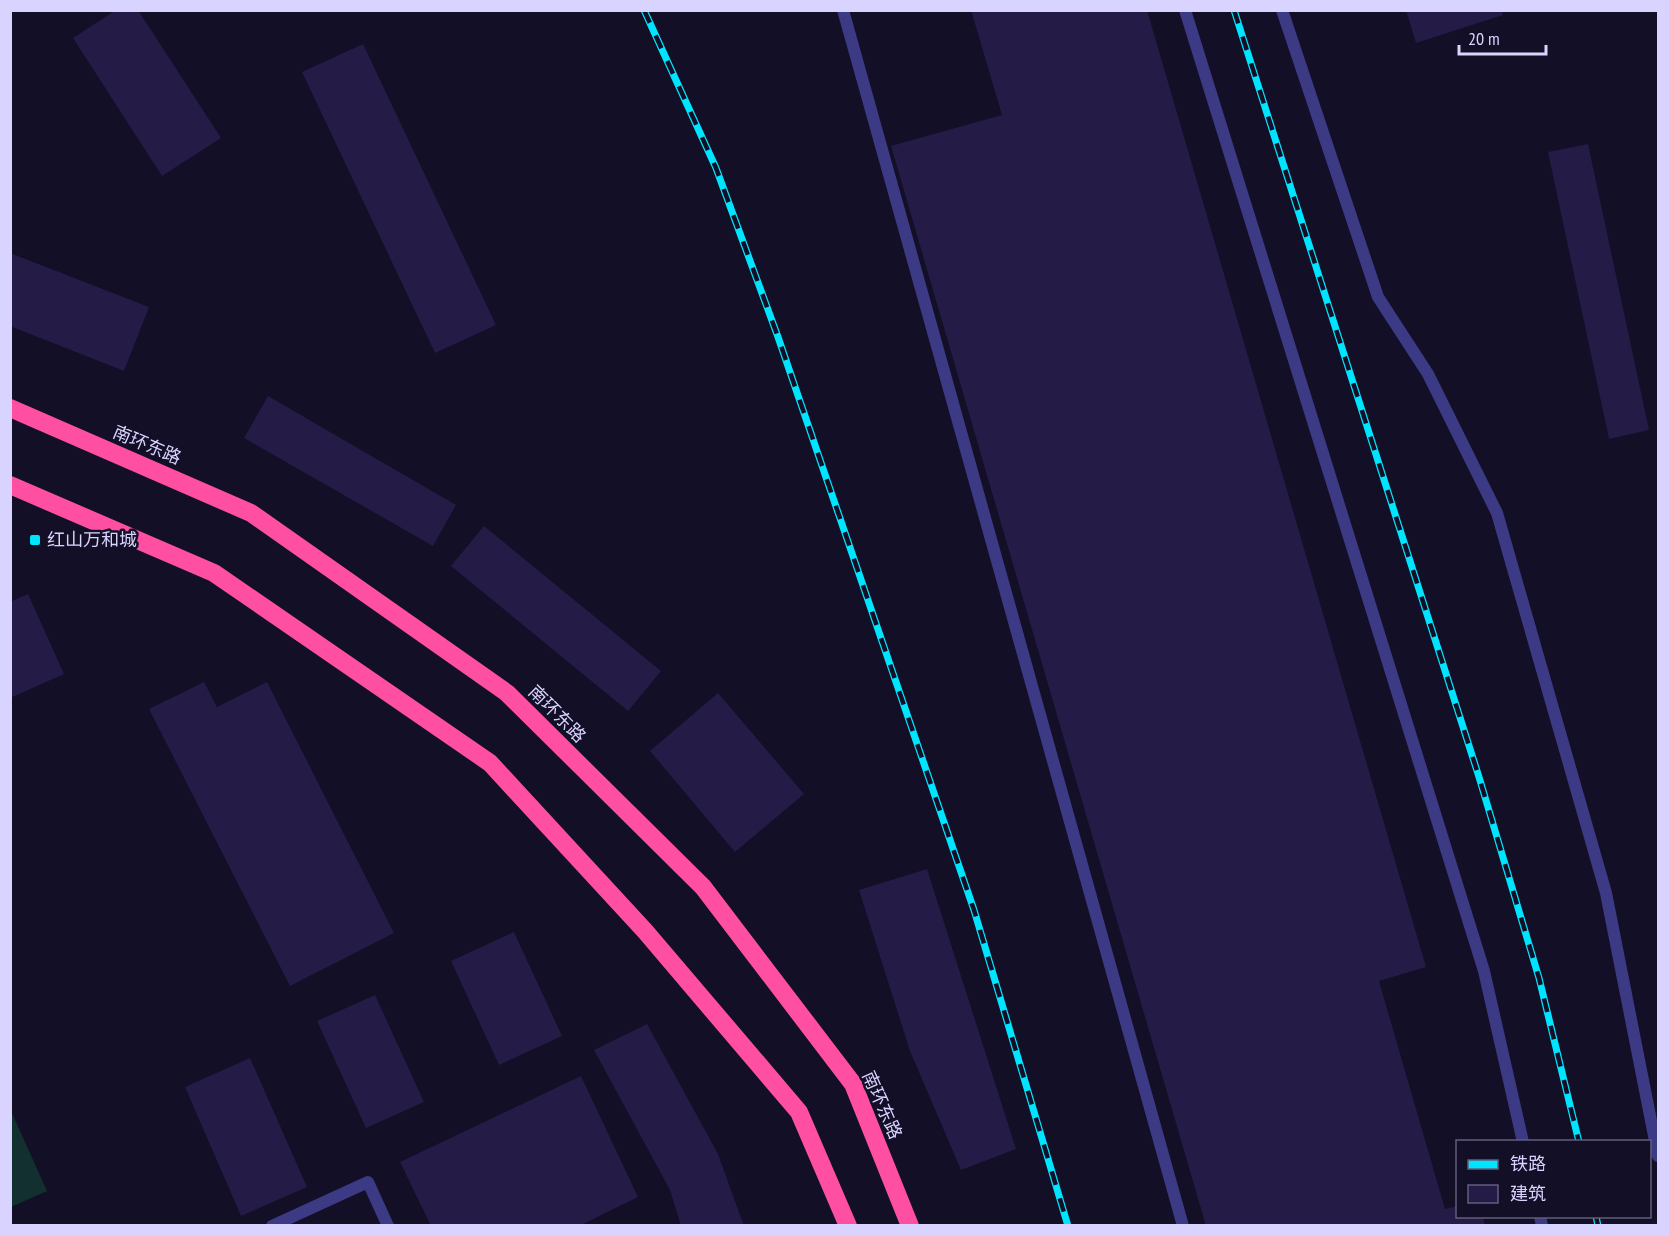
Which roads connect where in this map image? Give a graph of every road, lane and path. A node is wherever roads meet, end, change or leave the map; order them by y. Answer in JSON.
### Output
{"nodes":[{"id":1,"x":843,"y":10,"type":"edge"},
{"id":2,"x":1185,"y":10,"type":"edge"},
{"id":3,"x":1282,"y":10,"type":"edge"},
{"id":4,"x":10,"y":408,"type":"edge"},
{"id":5,"x":10,"y":485,"type":"edge"},
{"id":6,"x":1523,"y":1140,"type":"edge"},
{"id":7,"x":1659,"y":1156,"type":"edge"},
{"id":8,"x":272,"y":1226,"type":"edge"},
{"id":9,"x":388,"y":1226,"type":"edge"},
{"id":10,"x":848,"y":1226,"type":"edge"},
{"id":11,"x":910,"y":1226,"type":"edge"},
{"id":12,"x":1183,"y":1226,"type":"edge"}],
"edges":[{"from":1,"to":12,"type":"lane"},
{"from":2,"to":6,"type":"lane"},
{"from":3,"to":7,"type":"lane"},
{"from":4,"to":11,"type":"highway","name":"南环东路"},
{"from":5,"to":10,"type":"highway"},
{"from":8,"to":9,"type":"lane"}]}
